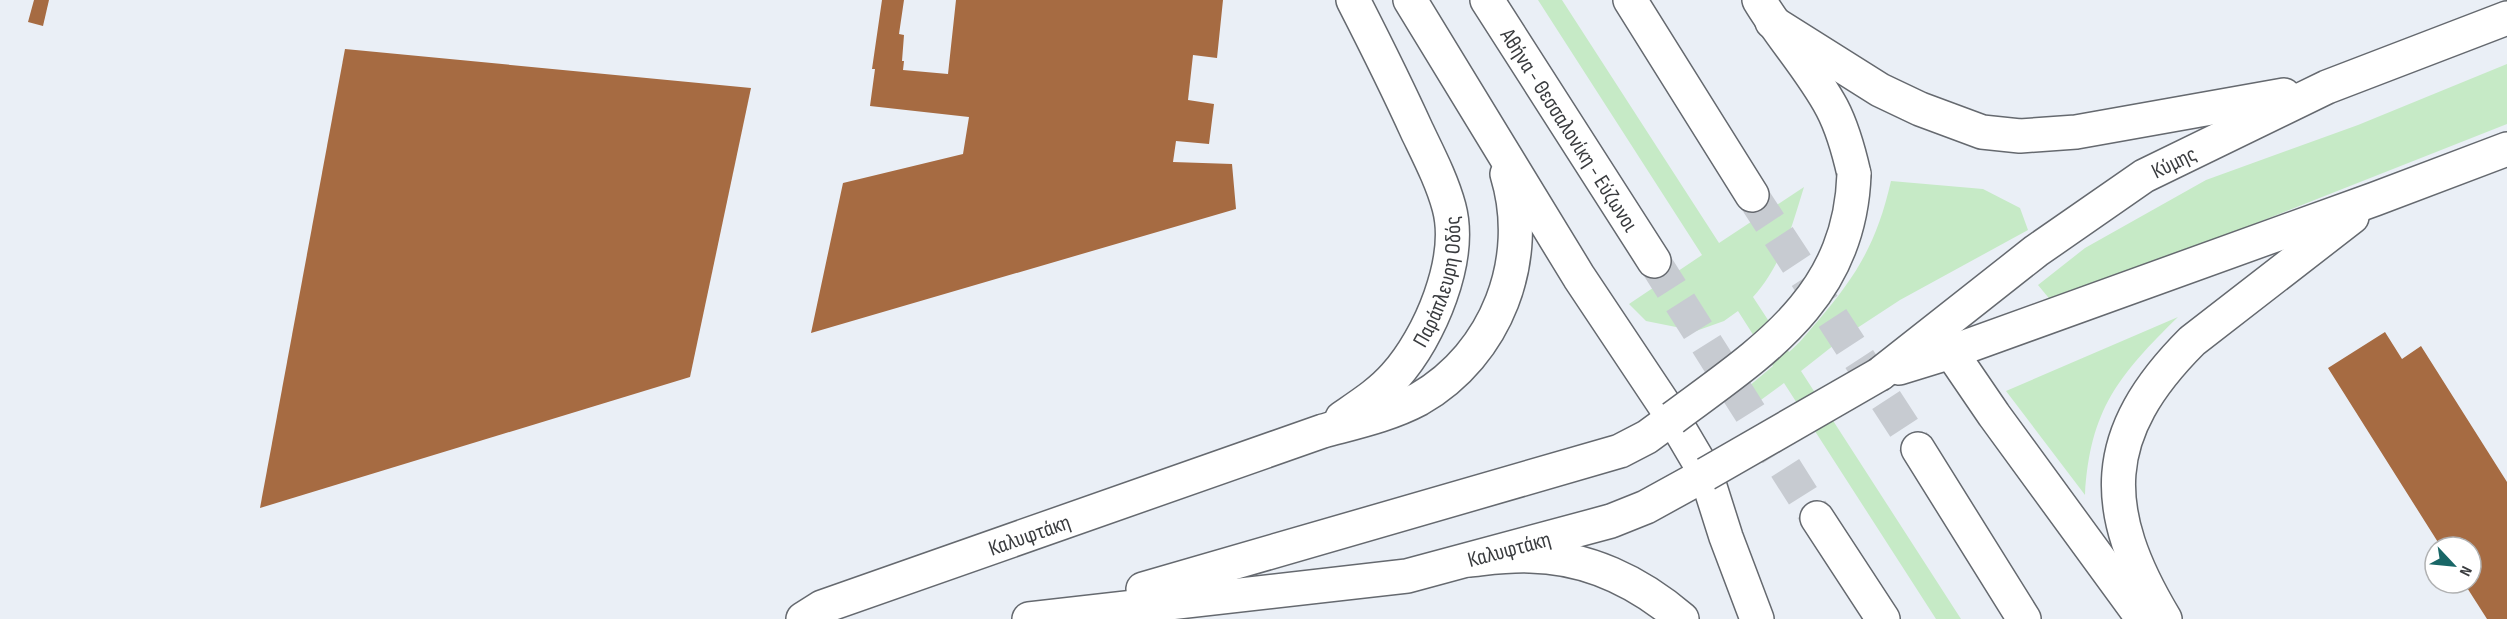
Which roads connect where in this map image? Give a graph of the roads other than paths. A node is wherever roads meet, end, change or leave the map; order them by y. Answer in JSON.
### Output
{"nodes":[{"id":1,"x":1353,"y":0,"type":"edge"},
{"id":2,"x":1410,"y":0,"type":"edge"},
{"id":3,"x":1487,"y":0,"type":"edge"},
{"id":4,"x":1630,"y":0,"type":"edge"},
{"id":5,"x":1766,"y":11,"type":"edge"},
{"id":6,"x":2507,"y":18,"type":"edge"},
{"id":7,"x":2327,"y":87,"type":"junction"},
{"id":8,"x":1487,"y":128,"type":"junction"},
{"id":9,"x":2507,"y":149,"type":"edge"},
{"id":10,"x":1752,"y":195,"type":"tunnel mouth"},
{"id":11,"x":2374,"y":200,"type":"junction"},
{"id":12,"x":1654,"y":261,"type":"tunnel mouth"},
{"id":13,"x":1945,"y":339,"type":"junction"},
{"id":14,"x":1880,"y":374,"type":"joint"},
{"id":15,"x":1673,"y":418,"type":"junction"},
{"id":16,"x":1323,"y":431,"type":"junction"},
{"id":17,"x":1918,"y":449,"type":"tunnel mouth"},
{"id":18,"x":1706,"y":474,"type":"junction"},
{"id":19,"x":1817,"y":518,"type":"tunnel mouth"},
{"id":20,"x":1469,"y":560,"type":"junction"},
{"id":21,"x":803,"y":619,"type":"edge"},
{"id":22,"x":1019,"y":619,"type":"edge"},
{"id":23,"x":1029,"y":619,"type":"edge"},
{"id":24,"x":1682,"y":619,"type":"edge"},
{"id":25,"x":1757,"y":619,"type":"edge"},
{"id":26,"x":1883,"y":619,"type":"edge"},
{"id":27,"x":2024,"y":619,"type":"edge"},
{"id":28,"x":2143,"y":619,"type":"edge"},
{"id":29,"x":2165,"y":619,"type":"edge"}],
"edges":[{"from":1,"to":16,"type":"main road","name":"Παράπλευρη Οδός"},
{"from":2,"to":8,"type":"main road"},
{"from":3,"to":12,"type":"main road","name":"Αθήνα - Θεσσαλονίκη - Εύζωνοι"},
{"from":4,"to":10,"type":"main road"},
{"from":5,"to":7,"type":"main road"},
{"from":5,"to":15,"type":"main road","bridge":true},
{"from":6,"to":7,"type":"main road","name":"Κύμης"},
{"from":7,"to":13,"type":"main road","name":"Κύμης"},
{"from":8,"to":15,"type":"main road"},
{"from":8,"to":16,"type":"main road"},
{"from":9,"to":11,"type":"main road","name":"Κύμης"},
{"from":11,"to":13,"type":"main road","name":"Κύμης"},
{"from":11,"to":29,"type":"main road"},
{"from":13,"to":14,"type":"main road","name":"Κύμης"},
{"from":13,"to":28,"type":"main road"},
{"from":14,"to":18,"type":"main road","name":"Καλυφτάκη","bridge":true},
{"from":15,"to":18,"type":"main road"},
{"from":15,"to":22,"type":"main road"},
{"from":16,"to":21,"type":"main road","name":"Καλυφτάκη"},
{"from":17,"to":27,"type":"main road"},
{"from":18,"to":20,"type":"main road","name":"Καλυφτάκη"},
{"from":18,"to":25,"type":"main road"},
{"from":19,"to":26,"type":"main road"},
{"from":20,"to":23,"type":"main road","name":"Καλυφτάκη"},
{"from":20,"to":24,"type":"main road"}]}
